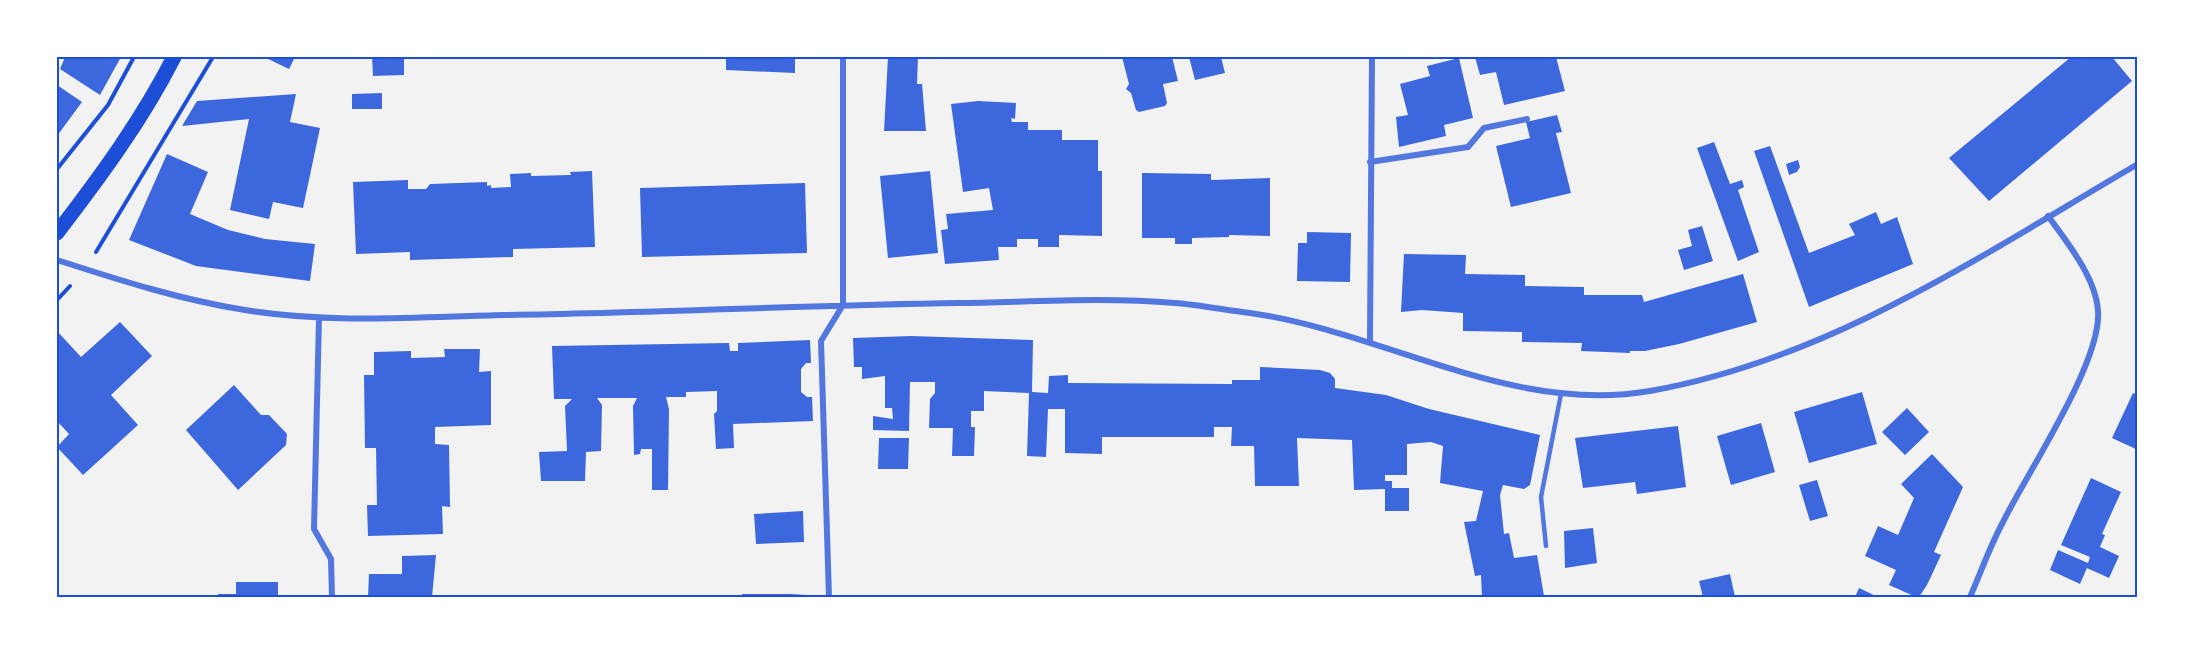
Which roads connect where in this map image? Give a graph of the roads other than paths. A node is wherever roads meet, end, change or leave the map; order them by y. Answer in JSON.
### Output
{"nodes":[{"id":1,"x":174,"y":57,"type":"edge"},
{"id":2,"x":843,"y":57,"type":"edge"},
{"id":3,"x":1372,"y":57,"type":"edge"},
{"id":4,"x":1527,"y":119,"type":"dead end"},
{"id":5,"x":1370,"y":162,"type":"junction"},
{"id":6,"x":2138,"y":164,"type":"edge"},
{"id":7,"x":2048,"y":216,"type":"junction"},
{"id":8,"x":57,"y":233,"type":"edge"},
{"id":9,"x":57,"y":260,"type":"edge"},
{"id":10,"x":843,"y":304,"type":"junction"},
{"id":11,"x":320,"y":318,"type":"junction"},
{"id":12,"x":1370,"y":340,"type":"junction"},
{"id":13,"x":1561,"y":393,"type":"junction"},
{"id":14,"x":1546,"y":546,"type":"dead end"},
{"id":15,"x":332,"y":597,"type":"edge"},
{"id":16,"x":829,"y":597,"type":"edge"},
{"id":17,"x":1970,"y":597,"type":"edge"}],
"edges":[{"from":1,"to":8,"type":"main road"},
{"from":2,"to":10,"type":"street"},
{"from":3,"to":5,"type":"street"},
{"from":4,"to":5,"type":"street"},
{"from":5,"to":12,"type":"street"},
{"from":6,"to":7,"type":"street"},
{"from":7,"to":13,"type":"street"},
{"from":7,"to":17,"type":"street"},
{"from":9,"to":11,"type":"street"},
{"from":10,"to":11,"type":"street"},
{"from":10,"to":12,"type":"street"},
{"from":10,"to":16,"type":"street"},
{"from":11,"to":15,"type":"street"},
{"from":12,"to":13,"type":"street"},
{"from":13,"to":14,"type":"lane"}]}
